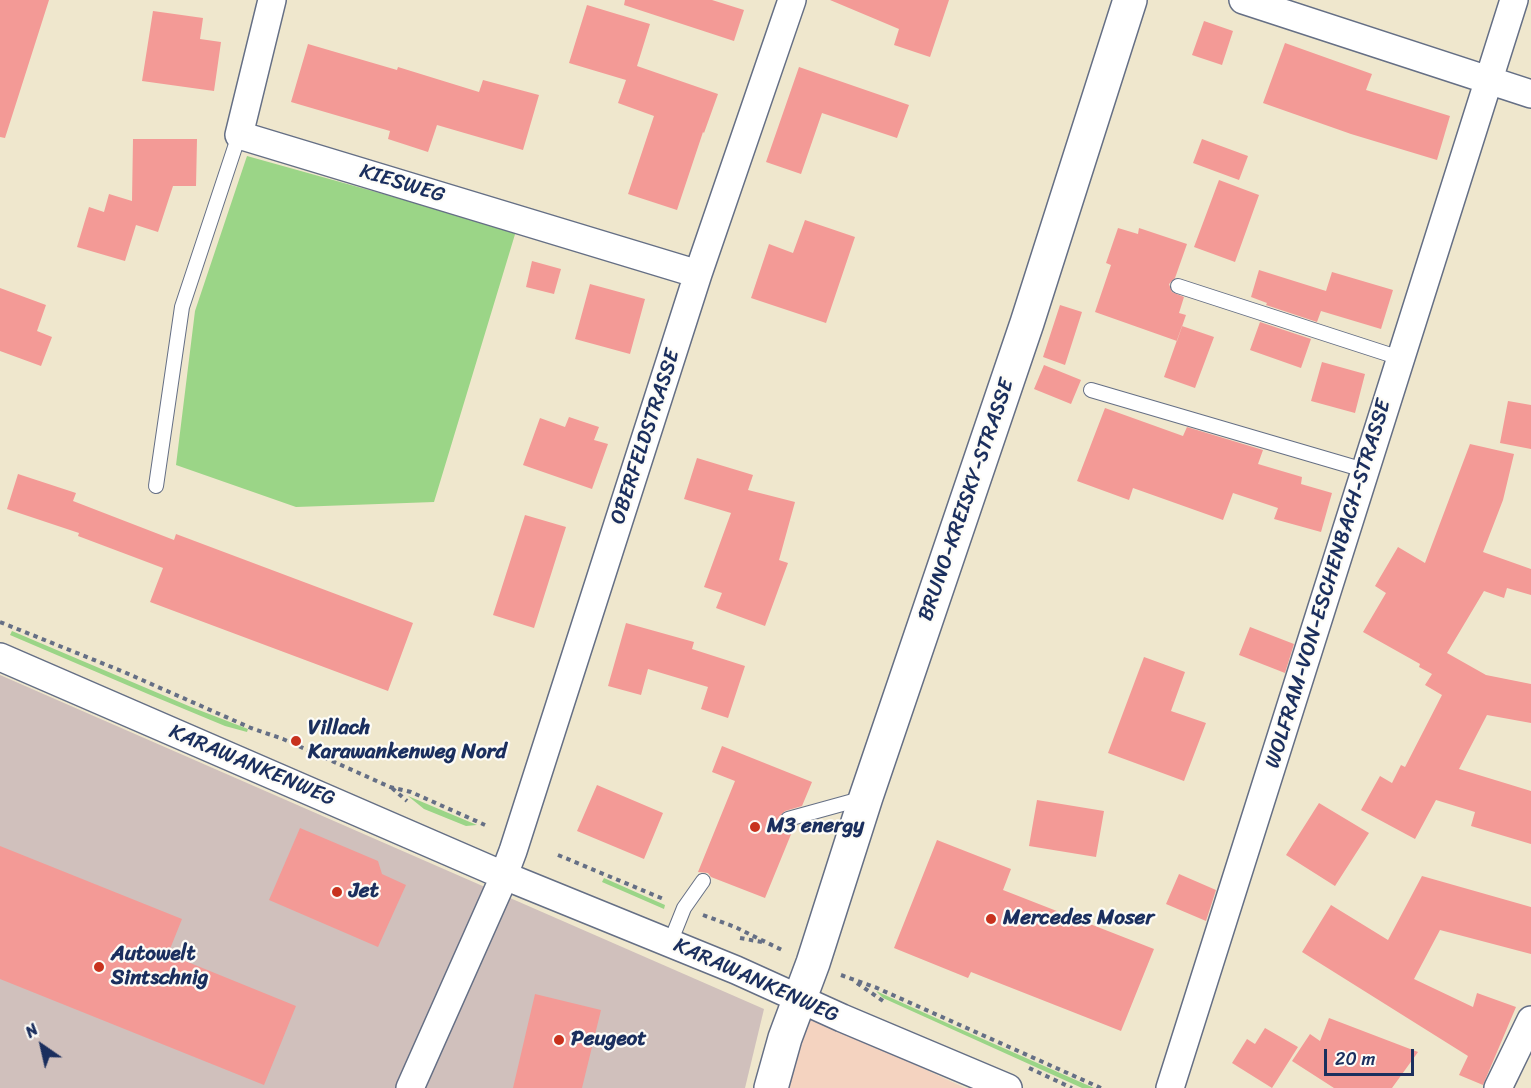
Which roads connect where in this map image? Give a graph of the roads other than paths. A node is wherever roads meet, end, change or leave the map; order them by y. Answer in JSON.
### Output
{"nodes":[{"id":1,"x":272,"y":0,"type":"edge"},
{"id":2,"x":792,"y":0,"type":"edge"},
{"id":3,"x":1130,"y":0,"type":"edge"},
{"id":4,"x":1243,"y":0,"type":"edge"},
{"id":5,"x":1514,"y":0,"type":"edge"},
{"id":6,"x":1488,"y":79,"type":"junction"},
{"id":7,"x":1531,"y":94,"type":"edge"},
{"id":8,"x":239,"y":135,"type":"junction"},
{"id":9,"x":698,"y":273,"type":"junction"},
{"id":10,"x":1178,"y":286,"type":"dead end"},
{"id":11,"x":1400,"y":358,"type":"junction"},
{"id":12,"x":1091,"y":390,"type":"dead end"},
{"id":13,"x":1364,"y":470,"type":"junction"},
{"id":14,"x":156,"y":486,"type":"dead end"},
{"id":15,"x":0,"y":657,"type":"edge"},
{"id":16,"x":867,"y":797,"type":"junction"},
{"id":17,"x":788,"y":819,"type":"dead end"},
{"id":18,"x":504,"y":876,"type":"junction"},
{"id":19,"x":703,"y":881,"type":"dead end"},
{"id":20,"x":670,"y":943,"type":"junction"},
{"id":21,"x":800,"y":999,"type":"junction"},
{"id":22,"x":1531,"y":1020,"type":"edge"},
{"id":23,"x":410,"y":1088,"type":"edge"},
{"id":24,"x":771,"y":1088,"type":"edge"},
{"id":25,"x":1008,"y":1088,"type":"edge"},
{"id":26,"x":1170,"y":1088,"type":"edge"},
{"id":27,"x":1498,"y":1088,"type":"edge"}],
"edges":[{"from":1,"to":8,"type":"street"},
{"from":2,"to":9,"type":"street","name":"OBERFELDSTRASSE"},
{"from":3,"to":16,"type":"street","name":"BRUNO-KREISKY-STRASSE"},
{"from":4,"to":6,"type":"street"},
{"from":5,"to":6,"type":"street","name":"WOLFRAM-VON-ESCHENBACH-STRASSE"},
{"from":6,"to":7,"type":"street"},
{"from":6,"to":11,"type":"street","name":"WOLFRAM-VON-ESCHENBACH-STRASSE"},
{"from":8,"to":9,"type":"street","name":"KIESWEG"},
{"from":8,"to":14,"type":"lane"},
{"from":9,"to":18,"type":"street","name":"OBERFELDSTRASSE"},
{"from":10,"to":11,"type":"lane"},
{"from":11,"to":13,"type":"street","name":"WOLFRAM-VON-ESCHENBACH-STRASSE"},
{"from":12,"to":13,"type":"lane"},
{"from":13,"to":26,"type":"street","name":"WOLFRAM-VON-ESCHENBACH-STRASSE"},
{"from":15,"to":18,"type":"street","name":"KARAWANKENWEG"},
{"from":16,"to":17,"type":"lane"},
{"from":16,"to":21,"type":"street","name":"BRUNO-KREISKY-STRASSE"},
{"from":18,"to":20,"type":"street","name":"KARAWANKENWEG"},
{"from":18,"to":23,"type":"street"},
{"from":19,"to":20,"type":"lane"},
{"from":20,"to":21,"type":"street","name":"KARAWANKENWEG"},
{"from":21,"to":24,"type":"street","name":"BRUNO-KREISKY-STRASSE"},
{"from":21,"to":25,"type":"street","name":"KARAWANKENWEG"},
{"from":22,"to":27,"type":"street"}]}
